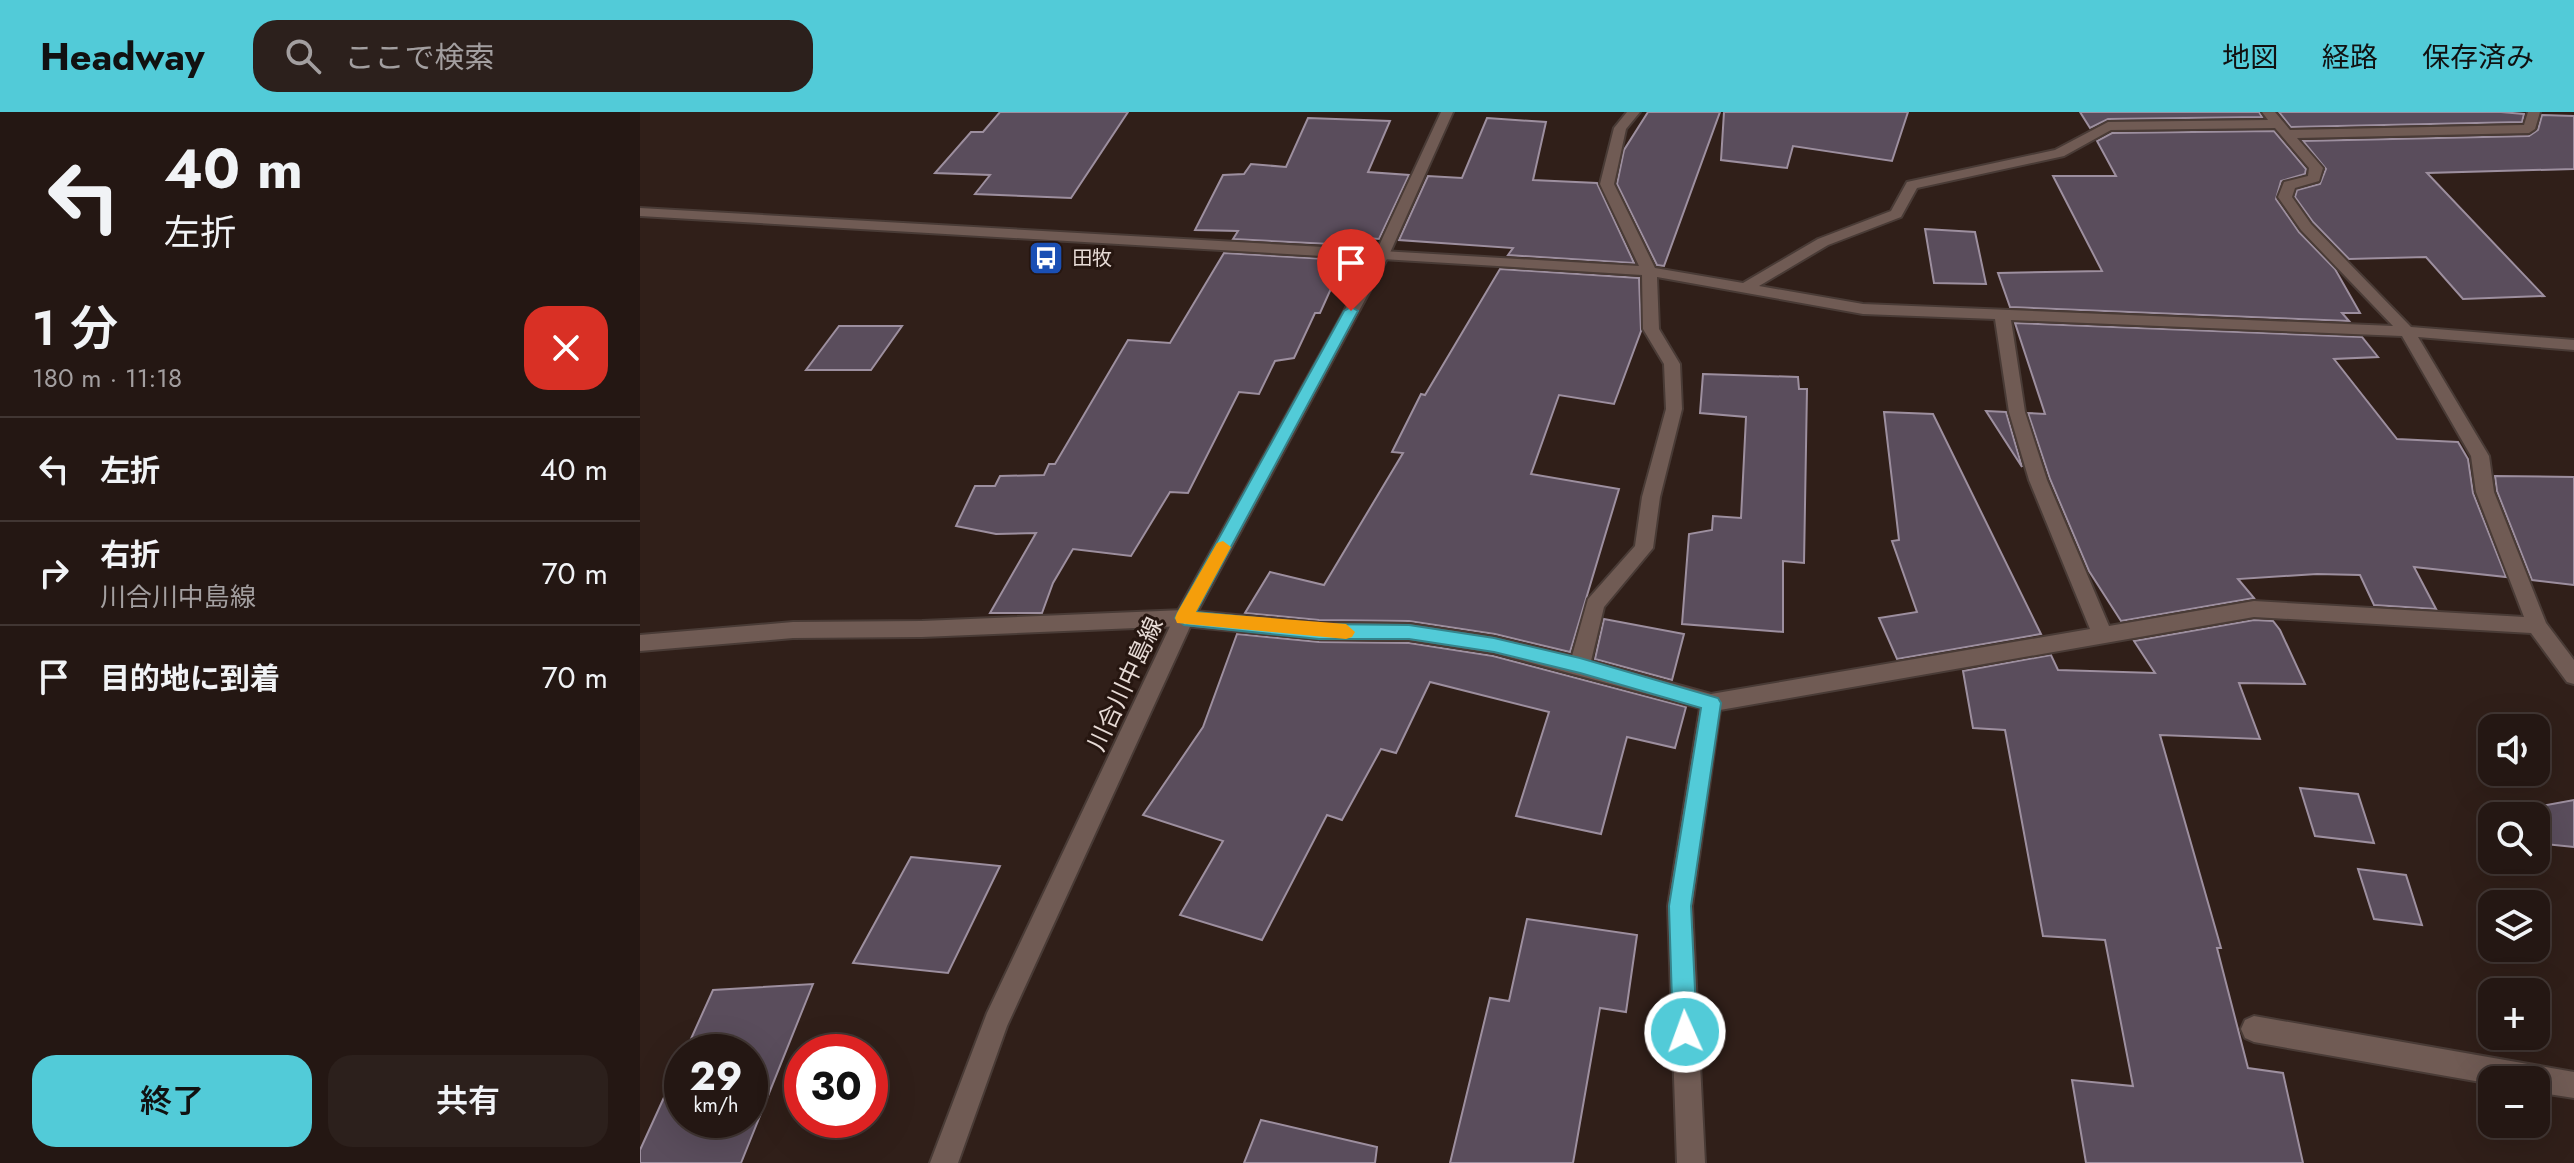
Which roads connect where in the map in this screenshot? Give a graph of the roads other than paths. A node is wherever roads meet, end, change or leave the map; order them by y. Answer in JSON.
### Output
{"nodes":[{"id":1,"x":1447,"y":112,"type":"edge"},
{"id":2,"x":1634,"y":112,"type":"edge"},
{"id":3,"x":2534,"y":112,"type":"edge"},
{"id":4,"x":2276,"y":123,"type":"edge"},
{"id":5,"x":640,"y":212,"type":"edge"},
{"id":6,"x":1382,"y":255,"type":"junction"},
{"id":7,"x":1649,"y":271,"type":"junction"},
{"id":8,"x":1745,"y":288,"type":"junction"},
{"id":9,"x":2002,"y":313,"type":"junction"},
{"id":10,"x":2407,"y":331,"type":"junction"},
{"id":11,"x":2574,"y":345,"type":"edge"},
{"id":12,"x":1184,"y":618,"type":"junction"},
{"id":13,"x":2537,"y":626,"type":"junction"},
{"id":14,"x":2102,"y":634,"type":"junction"},
{"id":15,"x":640,"y":643,"type":"edge"},
{"id":16,"x":1580,"y":666,"type":"junction"},
{"id":17,"x":2574,"y":676,"type":"edge"},
{"id":18,"x":1711,"y":703,"type":"junction"},
{"id":19,"x":2254,"y":1029,"type":"dead end"},
{"id":20,"x":2574,"y":1085,"type":"edge"},
{"id":21,"x":944,"y":1163,"type":"edge"},
{"id":22,"x":1691,"y":1163,"type":"edge"}],
"edges":[{"from":1,"to":6,"type":"street","name":"川合川中島線"},
{"from":2,"to":7,"type":"street"},
{"from":3,"to":4,"type":"street"},
{"from":4,"to":8,"type":"street"},
{"from":4,"to":10,"type":"street"},
{"from":5,"to":6,"type":"street"},
{"from":6,"to":7,"type":"street"},
{"from":6,"to":12,"type":"street","name":"川合川中島線"},
{"from":7,"to":8,"type":"street"},
{"from":7,"to":16,"type":"street"},
{"from":8,"to":9,"type":"street"},
{"from":9,"to":10,"type":"street"},
{"from":9,"to":14,"type":"street"},
{"from":10,"to":11,"type":"street"},
{"from":10,"to":13,"type":"street"},
{"from":12,"to":15,"type":"street"},
{"from":12,"to":16,"type":"street"},
{"from":12,"to":21,"type":"street","name":"川合川中島線"},
{"from":13,"to":14,"type":"street"},
{"from":13,"to":17,"type":"street"},
{"from":14,"to":18,"type":"street"},
{"from":16,"to":18,"type":"street"},
{"from":18,"to":22,"type":"street"},
{"from":19,"to":20,"type":"street"}]}
